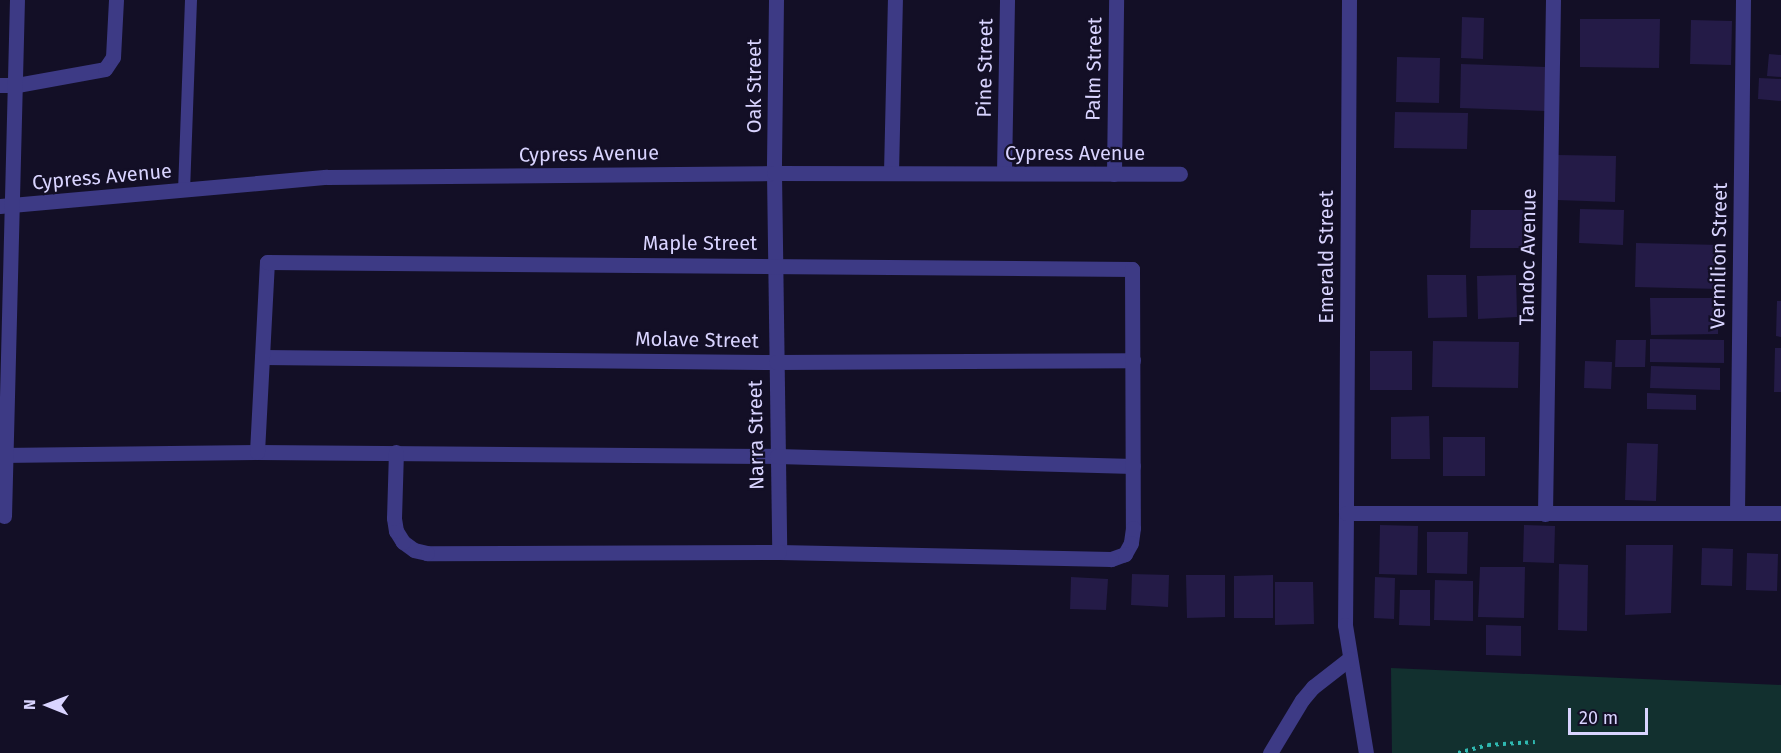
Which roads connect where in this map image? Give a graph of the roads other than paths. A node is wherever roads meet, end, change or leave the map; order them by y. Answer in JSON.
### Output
{"nodes":[{"id":1,"x":17,"y":0,"type":"edge"},
{"id":2,"x":116,"y":0,"type":"edge"},
{"id":3,"x":191,"y":0,"type":"edge"},
{"id":4,"x":776,"y":0,"type":"edge"},
{"id":5,"x":895,"y":0,"type":"edge"},
{"id":6,"x":1006,"y":0,"type":"edge"},
{"id":7,"x":1116,"y":0,"type":"edge"},
{"id":8,"x":1348,"y":0,"type":"edge"},
{"id":9,"x":1553,"y":0,"type":"edge"},
{"id":10,"x":1743,"y":0,"type":"edge"},
{"id":11,"x":0,"y":85,"type":"edge"},
{"id":12,"x":17,"y":85,"type":"junction"},
{"id":13,"x":774,"y":173,"type":"junction"},
{"id":14,"x":891,"y":173,"type":"junction"},
{"id":15,"x":1004,"y":173,"type":"junction"},
{"id":16,"x":1114,"y":174,"type":"junction"},
{"id":17,"x":1179,"y":174,"type":"dead end"},
{"id":18,"x":184,"y":191,"type":"junction"},
{"id":19,"x":6,"y":206,"type":"edge"},
{"id":20,"x":776,"y":265,"type":"junction"},
{"id":21,"x":5,"y":348,"type":"edge"},
{"id":22,"x":262,"y":357,"type":"junction"},
{"id":23,"x":1133,"y":360,"type":"junction"},
{"id":24,"x":776,"y":362,"type":"junction"},
{"id":25,"x":257,"y":452,"type":"junction"},
{"id":26,"x":396,"y":452,"type":"junction"},
{"id":27,"x":3,"y":455,"type":"edge"},
{"id":28,"x":777,"y":456,"type":"junction"},
{"id":29,"x":1133,"y":466,"type":"junction"},
{"id":30,"x":1346,"y":513,"type":"junction"},
{"id":31,"x":1737,"y":513,"type":"junction"},
{"id":32,"x":1781,"y":513,"type":"edge"},
{"id":33,"x":1545,"y":514,"type":"junction"},
{"id":34,"x":4,"y":516,"type":"dead end"},
{"id":35,"x":778,"y":552,"type":"junction"},
{"id":36,"x":1349,"y":659,"type":"junction"},
{"id":37,"x":1270,"y":753,"type":"edge"},
{"id":38,"x":1366,"y":753,"type":"edge"}],
"edges":[{"from":1,"to":12,"type":"street"},
{"from":2,"to":12,"type":"street"},
{"from":3,"to":18,"type":"lane"},
{"from":4,"to":13,"type":"street","name":"Oak Street"},
{"from":5,"to":14,"type":"street"},
{"from":6,"to":15,"type":"street","name":"Pine Street"},
{"from":7,"to":16,"type":"street","name":"Palm Street"},
{"from":8,"to":30,"type":"street","name":"Emerald Street"},
{"from":9,"to":33,"type":"street","name":"Tandoc Avenue"},
{"from":10,"to":31,"type":"street","name":"Vermilion Street"},
{"from":11,"to":12,"type":"street"},
{"from":12,"to":19,"type":"street"},
{"from":13,"to":14,"type":"street","name":"Cypress Avenue"},
{"from":13,"to":18,"type":"street","name":"Cypress Avenue"},
{"from":13,"to":20,"type":"street","name":"Narra Street"},
{"from":14,"to":15,"type":"street","name":"Cypress Avenue"},
{"from":15,"to":16,"type":"street","name":"Cypress Avenue"},
{"from":16,"to":17,"type":"street","name":"Cypress Avenue"},
{"from":18,"to":19,"type":"street","name":"Cypress Avenue"},
{"from":19,"to":21,"type":"street"},
{"from":20,"to":22,"type":"street","name":"Maple Street"},
{"from":20,"to":23,"type":"street","name":"Maple Street"},
{"from":20,"to":24,"type":"street","name":"Narra Street"},
{"from":21,"to":27,"type":"street"},
{"from":22,"to":24,"type":"street","name":"Molave Street"},
{"from":22,"to":25,"type":"street"},
{"from":23,"to":24,"type":"street","name":"Molave Street"},
{"from":23,"to":29,"type":"street"},
{"from":24,"to":28,"type":"street","name":"Narra Street"},
{"from":25,"to":26,"type":"street"},
{"from":25,"to":27,"type":"street"},
{"from":26,"to":28,"type":"street"},
{"from":26,"to":35,"type":"street"},
{"from":27,"to":34,"type":"street"},
{"from":28,"to":29,"type":"street"},
{"from":28,"to":35,"type":"street","name":"Narra Street"},
{"from":29,"to":35,"type":"street"},
{"from":30,"to":33,"type":"street"},
{"from":30,"to":36,"type":"street","name":"Emerald Street"},
{"from":31,"to":32,"type":"street"},
{"from":31,"to":33,"type":"street"},
{"from":36,"to":37,"type":"street"},
{"from":36,"to":38,"type":"street","name":"Emerald Street"}]}
